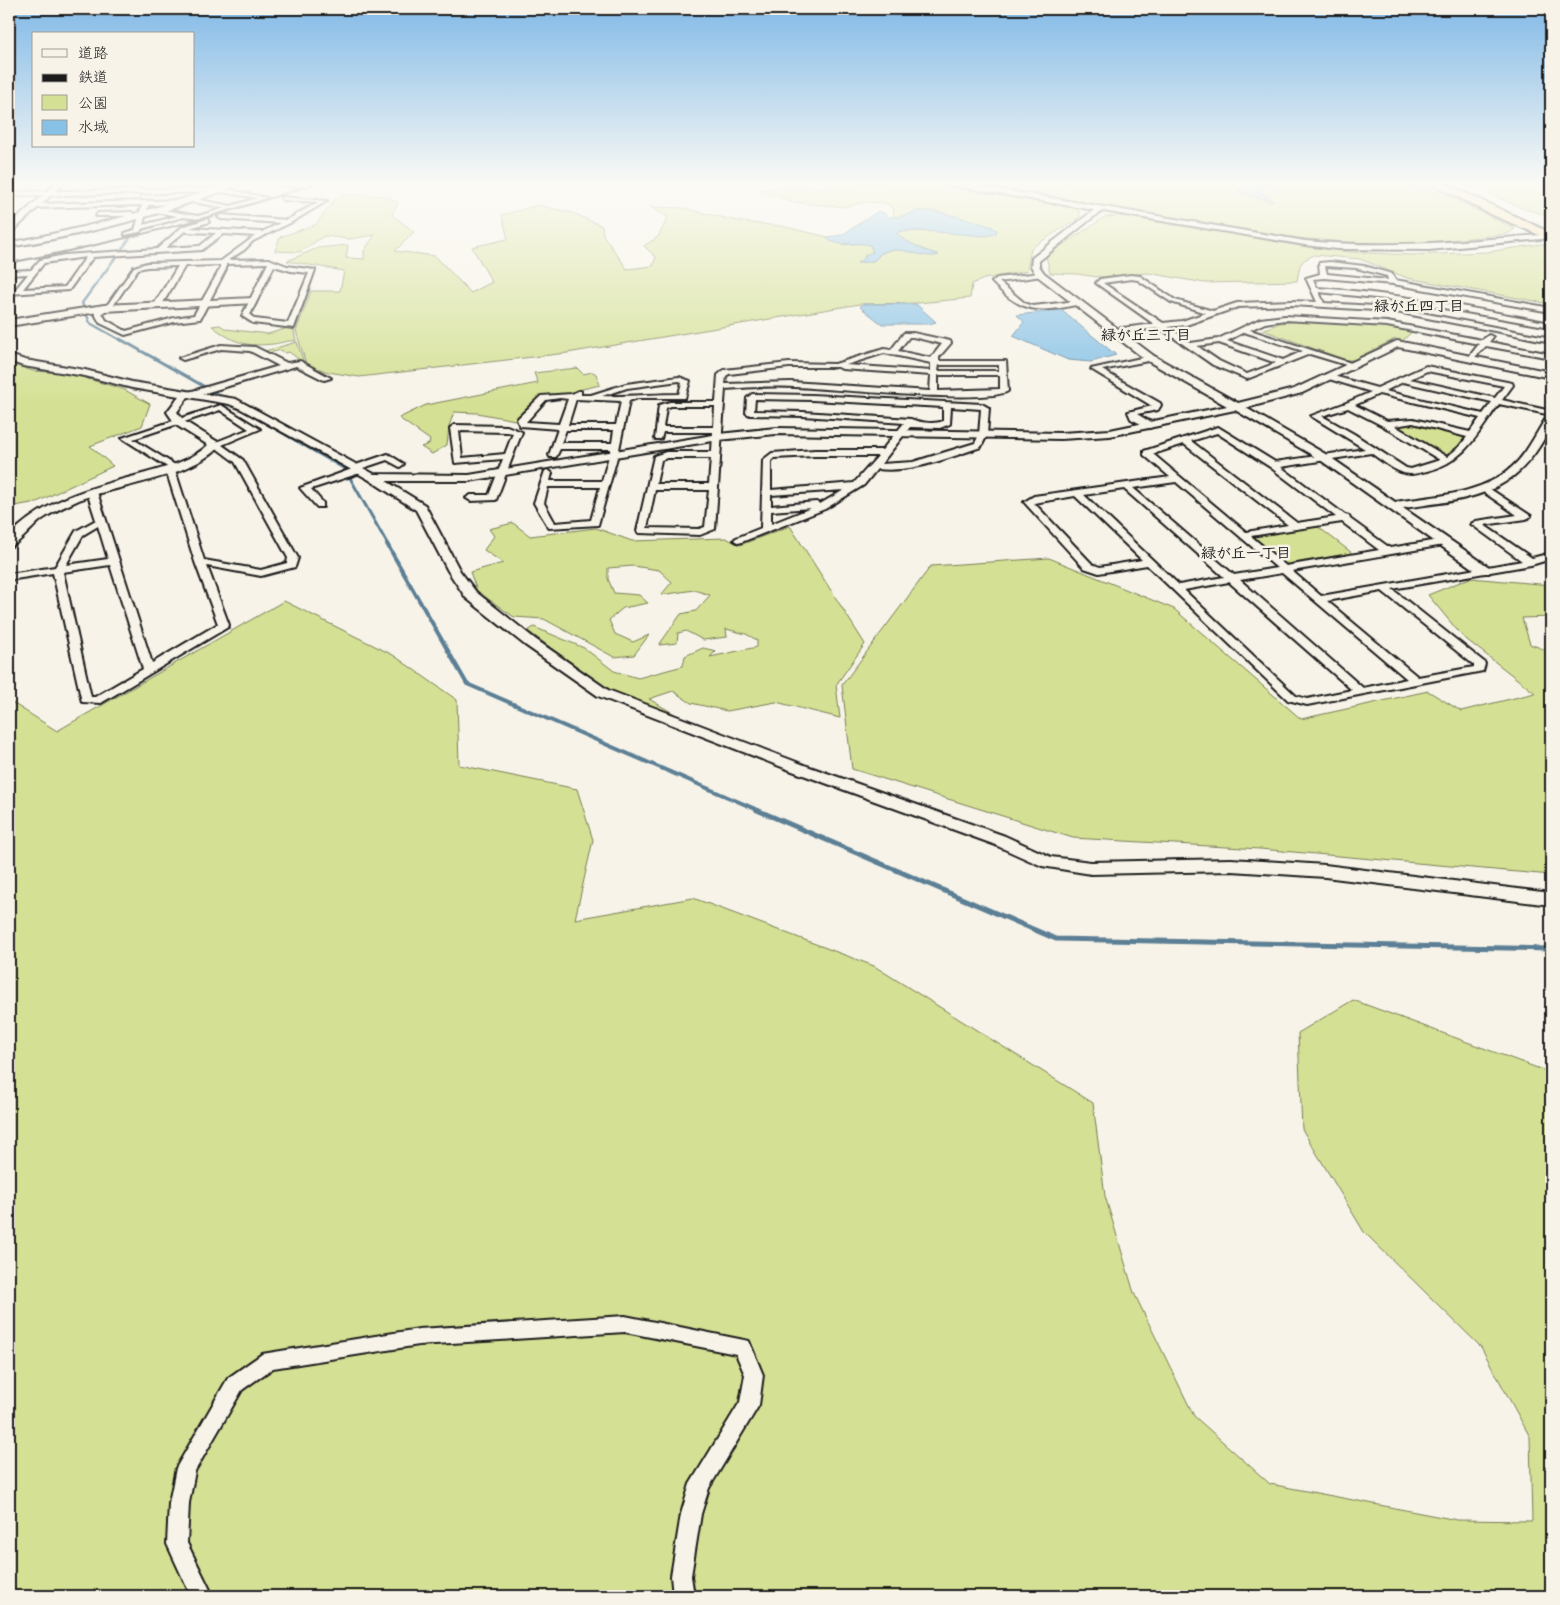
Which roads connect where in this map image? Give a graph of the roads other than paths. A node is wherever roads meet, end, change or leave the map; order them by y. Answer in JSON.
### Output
{"nodes":[{"id":1,"x":56,"y":258,"type":"edge"},
{"id":2,"x":89,"y":258,"type":"edge"},
{"id":3,"x":228,"y":258,"type":"edge"},
{"id":4,"x":1038,"y":258,"type":"edge"},
{"id":5,"x":223,"y":262,"type":"junction"},
{"id":6,"x":272,"y":262,"type":"junction"},
{"id":7,"x":183,"y":264,"type":"junction"},
{"id":8,"x":32,"y":272,"type":"junction"},
{"id":9,"x":9,"y":274,"type":"edge"},
{"id":10,"x":1040,"y":275,"type":"junction"},
{"id":11,"x":1324,"y":276,"type":"junction"},
{"id":12,"x":1393,"y":282,"type":"junction"},
{"id":13,"x":1315,"y":290,"type":"junction"},
{"id":14,"x":9,"y":292,"type":"edge"},
{"id":15,"x":17,"y":292,"type":"junction"},
{"id":16,"x":253,"y":301,"type":"junction"},
{"id":17,"x":1078,"y":303,"type":"junction"},
{"id":18,"x":205,"y":304,"type":"junction"},
{"id":19,"x":1518,"y":304,"type":"junction"},
{"id":20,"x":1325,"y":305,"type":"junction"},
{"id":21,"x":157,"y":306,"type":"junction"},
{"id":22,"x":104,"y":308,"type":"junction"},
{"id":23,"x":1551,"y":310,"type":"edge"},
{"id":24,"x":1214,"y":313,"type":"junction"},
{"id":25,"x":1507,"y":316,"type":"junction"},
{"id":26,"x":1334,"y":320,"type":"junction"},
{"id":27,"x":9,"y":323,"type":"edge"},
{"id":28,"x":1551,"y":325,"type":"edge"},
{"id":29,"x":1161,"y":326,"type":"junction"},
{"id":30,"x":1495,"y":329,"type":"junction"},
{"id":31,"x":1244,"y":330,"type":"junction"},
{"id":32,"x":1114,"y":331,"type":"junction"},
{"id":33,"x":1551,"y":340,"type":"edge"},
{"id":34,"x":1220,"y":342,"type":"junction"},
{"id":35,"x":1485,"y":342,"type":"junction"},
{"id":36,"x":1190,"y":345,"type":"junction"},
{"id":37,"x":1310,"y":351,"type":"junction"},
{"id":38,"x":893,"y":352,"type":"junction"},
{"id":39,"x":1551,"y":356,"type":"edge"},
{"id":40,"x":9,"y":358,"type":"edge"},
{"id":41,"x":183,"y":358,"type":"dead end"},
{"id":42,"x":1150,"y":358,"type":"junction"},
{"id":43,"x":1472,"y":358,"type":"junction"},
{"id":44,"x":935,"y":361,"type":"junction"},
{"id":45,"x":1284,"y":363,"type":"junction"},
{"id":46,"x":1353,"y":364,"type":"junction"},
{"id":47,"x":286,"y":366,"type":"junction"},
{"id":48,"x":835,"y":366,"type":"junction"},
{"id":49,"x":686,"y":371,"type":"dead end"},
{"id":50,"x":933,"y":373,"type":"junction"},
{"id":51,"x":1003,"y":373,"type":"junction"},
{"id":52,"x":1551,"y":375,"type":"edge"},
{"id":53,"x":821,"y":376,"type":"junction"},
{"id":54,"x":1329,"y":376,"type":"junction"},
{"id":55,"x":327,"y":378,"type":"dead end"},
{"id":56,"x":1401,"y":379,"type":"junction"},
{"id":57,"x":723,"y":388,"type":"junction"},
{"id":58,"x":1377,"y":391,"type":"junction"},
{"id":59,"x":934,"y":392,"type":"junction"},
{"id":60,"x":189,"y":393,"type":"junction"},
{"id":61,"x":803,"y":396,"type":"junction"},
{"id":62,"x":574,"y":397,"type":"junction"},
{"id":63,"x":593,"y":399,"type":"junction"},
{"id":64,"x":625,"y":399,"type":"junction"},
{"id":65,"x":863,"y":400,"type":"junction"},
{"id":66,"x":1497,"y":400,"type":"junction"},
{"id":67,"x":720,"y":404,"type":"junction"},
{"id":68,"x":916,"y":404,"type":"junction"},
{"id":69,"x":947,"y":405,"type":"junction"},
{"id":70,"x":1349,"y":405,"type":"junction"},
{"id":71,"x":1236,"y":407,"type":"junction"},
{"id":72,"x":1551,"y":413,"type":"edge"},
{"id":73,"x":803,"y":414,"type":"junction"},
{"id":74,"x":1485,"y":417,"type":"junction"},
{"id":75,"x":857,"y":418,"type":"junction"},
{"id":76,"x":1551,"y":419,"type":"edge"},
{"id":77,"x":179,"y":422,"type":"junction"},
{"id":78,"x":1386,"y":424,"type":"junction"},
{"id":79,"x":1150,"y":425,"type":"junction"},
{"id":80,"x":907,"y":426,"type":"junction"},
{"id":81,"x":563,"y":427,"type":"junction"},
{"id":82,"x":619,"y":428,"type":"junction"},
{"id":83,"x":718,"y":433,"type":"junction"},
{"id":84,"x":984,"y":435,"type":"junction"},
{"id":85,"x":1472,"y":435,"type":"junction"},
{"id":86,"x":1184,"y":440,"type":"junction"},
{"id":87,"x":215,"y":444,"type":"junction"},
{"id":88,"x":557,"y":446,"type":"junction"},
{"id":89,"x":614,"y":450,"type":"junction"},
{"id":90,"x":1373,"y":450,"type":"junction"},
{"id":91,"x":884,"y":453,"type":"junction"},
{"id":92,"x":553,"y":455,"type":"dead end"},
{"id":93,"x":509,"y":456,"type":"junction"},
{"id":94,"x":716,"y":456,"type":"junction"},
{"id":95,"x":1323,"y":458,"type":"junction"},
{"id":96,"x":1446,"y":460,"type":"junction"},
{"id":97,"x":400,"y":464,"type":"dead end"},
{"id":98,"x":1273,"y":465,"type":"junction"},
{"id":99,"x":873,"y":466,"type":"junction"},
{"id":100,"x":173,"y":469,"type":"junction"},
{"id":101,"x":357,"y":472,"type":"junction"},
{"id":102,"x":502,"y":472,"type":"junction"},
{"id":103,"x":548,"y":473,"type":"dead end"},
{"id":104,"x":1177,"y":479,"type":"junction"},
{"id":105,"x":545,"y":484,"type":"junction"},
{"id":106,"x":606,"y":484,"type":"junction"},
{"id":107,"x":855,"y":486,"type":"junction"},
{"id":108,"x":1126,"y":486,"type":"junction"},
{"id":109,"x":651,"y":487,"type":"junction"},
{"id":110,"x":713,"y":487,"type":"junction"},
{"id":111,"x":1484,"y":488,"type":"junction"},
{"id":112,"x":92,"y":492,"type":"junction"},
{"id":113,"x":766,"y":493,"type":"junction"},
{"id":114,"x":1077,"y":493,"type":"junction"},
{"id":115,"x":471,"y":498,"type":"dead end"},
{"id":116,"x":827,"y":504,"type":"junction"},
{"id":117,"x":320,"y":505,"type":"dead end"},
{"id":118,"x":1392,"y":506,"type":"junction"},
{"id":119,"x":766,"y":509,"type":"junction"},
{"id":120,"x":1346,"y":518,"type":"junction"},
{"id":121,"x":101,"y":521,"type":"junction"},
{"id":122,"x":1295,"y":526,"type":"junction"},
{"id":123,"x":766,"y":529,"type":"junction"},
{"id":124,"x":1243,"y":536,"type":"junction"},
{"id":125,"x":739,"y":540,"type":"dead end"},
{"id":126,"x":1444,"y":542,"type":"junction"},
{"id":127,"x":9,"y":543,"type":"edge"},
{"id":128,"x":1388,"y":552,"type":"junction"},
{"id":129,"x":1551,"y":556,"type":"edge"},
{"id":130,"x":114,"y":561,"type":"junction"},
{"id":131,"x":200,"y":562,"type":"junction"},
{"id":132,"x":1149,"y":562,"type":"junction"},
{"id":133,"x":1531,"y":562,"type":"junction"},
{"id":134,"x":1284,"y":570,"type":"junction"},
{"id":135,"x":1484,"y":570,"type":"junction"},
{"id":136,"x":58,"y":571,"type":"junction"},
{"id":137,"x":9,"y":577,"type":"edge"},
{"id":138,"x":1230,"y":579,"type":"junction"},
{"id":139,"x":1177,"y":588,"type":"junction"},
{"id":140,"x":1384,"y":588,"type":"junction"},
{"id":141,"x":1318,"y":599,"type":"junction"},
{"id":142,"x":149,"y":670,"type":"junction"},
{"id":143,"x":1416,"y":681,"type":"junction"},
{"id":144,"x":1361,"y":692,"type":"junction"},
{"id":145,"x":1551,"y":899,"type":"edge"},
{"id":146,"x":202,"y":1596,"type":"edge"},
{"id":147,"x":684,"y":1596,"type":"edge"}],
"edges":[{"from":1,"to":8,"type":"street"},
{"from":2,"to":15,"type":"street"},
{"from":3,"to":5,"type":"street"},
{"from":4,"to":10,"type":"street"},
{"from":5,"to":6,"type":"street"},
{"from":5,"to":7,"type":"street"},
{"from":5,"to":18,"type":"street"},
{"from":6,"to":16,"type":"street"},
{"from":6,"to":16,"type":"street"},
{"from":7,"to":21,"type":"street"},
{"from":7,"to":22,"type":"street"},
{"from":8,"to":9,"type":"street"},
{"from":8,"to":15,"type":"street"},
{"from":10,"to":17,"type":"street"},
{"from":10,"to":17,"type":"street"},
{"from":11,"to":12,"type":"street"},
{"from":11,"to":12,"type":"street"},
{"from":11,"to":13,"type":"street"},
{"from":12,"to":19,"type":"street"},
{"from":13,"to":20,"type":"street"},
{"from":13,"to":25,"type":"street"},
{"from":14,"to":15,"type":"street"},
{"from":16,"to":18,"type":"street"},
{"from":17,"to":32,"type":"street"},
{"from":18,"to":21,"type":"street"},
{"from":18,"to":22,"type":"street"},
{"from":19,"to":23,"type":"street"},
{"from":19,"to":25,"type":"street"},
{"from":20,"to":24,"type":"street"},
{"from":20,"to":26,"type":"street"},
{"from":20,"to":30,"type":"street"},
{"from":21,"to":22,"type":"street"},
{"from":22,"to":27,"type":"street"},
{"from":24,"to":29,"type":"street"},
{"from":24,"to":29,"type":"street"},
{"from":25,"to":28,"type":"street"},
{"from":25,"to":30,"type":"street"},
{"from":26,"to":31,"type":"street"},
{"from":26,"to":35,"type":"street"},
{"from":29,"to":32,"type":"street"},
{"from":29,"to":36,"type":"street"},
{"from":30,"to":33,"type":"street"},
{"from":30,"to":35,"type":"street"},
{"from":31,"to":34,"type":"street"},
{"from":31,"to":37,"type":"street"},
{"from":32,"to":42,"type":"street"},
{"from":34,"to":36,"type":"street"},
{"from":34,"to":45,"type":"street"},
{"from":35,"to":39,"type":"street"},
{"from":35,"to":43,"type":"street"},
{"from":36,"to":45,"type":"street"},
{"from":37,"to":45,"type":"street"},
{"from":37,"to":46,"type":"street"},
{"from":38,"to":44,"type":"street"},
{"from":38,"to":44,"type":"street"},
{"from":38,"to":48,"type":"street"},
{"from":40,"to":60,"type":"street"},
{"from":41,"to":47,"type":"street"},
{"from":42,"to":71,"type":"street"},
{"from":42,"to":79,"type":"street"},
{"from":43,"to":46,"type":"street"},
{"from":43,"to":52,"type":"street"},
{"from":44,"to":50,"type":"street"},
{"from":44,"to":51,"type":"street"},
{"from":46,"to":54,"type":"street"},
{"from":47,"to":55,"type":"street"},
{"from":47,"to":60,"type":"street"},
{"from":48,"to":50,"type":"street"},
{"from":48,"to":53,"type":"street"},
{"from":49,"to":62,"type":"street"},
{"from":50,"to":51,"type":"street"},
{"from":50,"to":59,"type":"street"},
{"from":51,"to":59,"type":"street"},
{"from":53,"to":57,"type":"street"},
{"from":53,"to":57,"type":"street"},
{"from":53,"to":59,"type":"street"},
{"from":54,"to":58,"type":"street"},
{"from":54,"to":71,"type":"street"},
{"from":56,"to":58,"type":"street"},
{"from":56,"to":66,"type":"street"},
{"from":56,"to":66,"type":"street"},
{"from":57,"to":67,"type":"street"},
{"from":58,"to":70,"type":"street"},
{"from":58,"to":74,"type":"street"},
{"from":60,"to":77,"type":"street"},
{"from":60,"to":101,"type":"street"},
{"from":61,"to":65,"type":"street"},
{"from":61,"to":73,"type":"street"},
{"from":61,"to":73,"type":"street"},
{"from":62,"to":63,"type":"street"},
{"from":62,"to":81,"type":"street"},
{"from":62,"to":81,"type":"street"},
{"from":63,"to":64,"type":"street"},
{"from":63,"to":64,"type":"street"},
{"from":64,"to":82,"type":"street"},
{"from":65,"to":68,"type":"street"},
{"from":65,"to":75,"type":"street"},
{"from":66,"to":72,"type":"street"},
{"from":66,"to":74,"type":"street"},
{"from":67,"to":83,"type":"street"},
{"from":67,"to":83,"type":"street"},
{"from":68,"to":69,"type":"street"},
{"from":68,"to":80,"type":"street"},
{"from":69,"to":80,"type":"street"},
{"from":69,"to":84,"type":"street"},
{"from":70,"to":78,"type":"street"},
{"from":70,"to":90,"type":"street"},
{"from":71,"to":79,"type":"street"},
{"from":71,"to":95,"type":"street"},
{"from":73,"to":75,"type":"street"},
{"from":74,"to":85,"type":"street"},
{"from":75,"to":80,"type":"street"},
{"from":76,"to":111,"type":"street"},
{"from":77,"to":87,"type":"street"},
{"from":77,"to":87,"type":"street"},
{"from":77,"to":100,"type":"street"},
{"from":78,"to":85,"type":"street"},
{"from":78,"to":96,"type":"street"},
{"from":79,"to":84,"type":"street"},
{"from":80,"to":83,"type":"street"},
{"from":80,"to":84,"type":"street"},
{"from":80,"to":91,"type":"street"},
{"from":81,"to":82,"type":"street"},
{"from":81,"to":88,"type":"street"},
{"from":82,"to":89,"type":"street"},
{"from":83,"to":89,"type":"street"},
{"from":83,"to":94,"type":"street"},
{"from":84,"to":99,"type":"street"},
{"from":85,"to":96,"type":"street"},
{"from":86,"to":98,"type":"street"},
{"from":86,"to":104,"type":"street"},
{"from":86,"to":122,"type":"street"},
{"from":87,"to":100,"type":"street"},
{"from":87,"to":131,"type":"street"},
{"from":88,"to":89,"type":"street"},
{"from":88,"to":92,"type":"street"},
{"from":89,"to":102,"type":"street"},
{"from":89,"to":106,"type":"street"},
{"from":90,"to":95,"type":"street"},
{"from":90,"to":96,"type":"street"},
{"from":91,"to":99,"type":"street"},
{"from":91,"to":113,"type":"street"},
{"from":93,"to":93,"type":"street"},
{"from":93,"to":102,"type":"street"},
{"from":94,"to":109,"type":"street"},
{"from":94,"to":110,"type":"street"},
{"from":95,"to":98,"type":"street"},
{"from":95,"to":118,"type":"street"},
{"from":97,"to":101,"type":"street"},
{"from":98,"to":120,"type":"street"},
{"from":99,"to":107,"type":"street"},
{"from":100,"to":112,"type":"street"},
{"from":100,"to":131,"type":"street"},
{"from":101,"to":102,"type":"street"},
{"from":101,"to":117,"type":"street"},
{"from":101,"to":145,"type":"street"},
{"from":102,"to":115,"type":"street"},
{"from":103,"to":105,"type":"street"},
{"from":104,"to":108,"type":"street"},
{"from":104,"to":124,"type":"street"},
{"from":105,"to":106,"type":"street"},
{"from":105,"to":106,"type":"street"},
{"from":107,"to":113,"type":"street"},
{"from":107,"to":116,"type":"street"},
{"from":108,"to":114,"type":"street"},
{"from":108,"to":138,"type":"street"},
{"from":109,"to":110,"type":"street"},
{"from":109,"to":110,"type":"street"},
{"from":111,"to":118,"type":"street"},
{"from":111,"to":133,"type":"street"},
{"from":112,"to":121,"type":"street"},
{"from":112,"to":127,"type":"street"},
{"from":113,"to":119,"type":"street"},
{"from":114,"to":132,"type":"street"},
{"from":114,"to":132,"type":"street"},
{"from":116,"to":119,"type":"street"},
{"from":116,"to":123,"type":"street"},
{"from":118,"to":126,"type":"street"},
{"from":119,"to":123,"type":"street"},
{"from":120,"to":122,"type":"street"},
{"from":120,"to":128,"type":"street"},
{"from":121,"to":130,"type":"street"},
{"from":121,"to":136,"type":"street"},
{"from":122,"to":124,"type":"street"},
{"from":123,"to":125,"type":"street"},
{"from":124,"to":134,"type":"street"},
{"from":126,"to":128,"type":"street"},
{"from":126,"to":135,"type":"street"},
{"from":128,"to":134,"type":"street"},
{"from":129,"to":133,"type":"street"},
{"from":130,"to":136,"type":"street"},
{"from":130,"to":142,"type":"street"},
{"from":131,"to":142,"type":"street"},
{"from":132,"to":139,"type":"street"},
{"from":133,"to":135,"type":"street"},
{"from":134,"to":138,"type":"street"},
{"from":134,"to":141,"type":"street"},
{"from":135,"to":140,"type":"street"},
{"from":136,"to":137,"type":"street"},
{"from":136,"to":142,"type":"street"},
{"from":138,"to":139,"type":"street"},
{"from":138,"to":144,"type":"street"},
{"from":139,"to":144,"type":"street"},
{"from":140,"to":141,"type":"street"},
{"from":140,"to":143,"type":"street"},
{"from":141,"to":143,"type":"street"},
{"from":143,"to":144,"type":"street"},
{"from":146,"to":147,"type":"street"}]}
